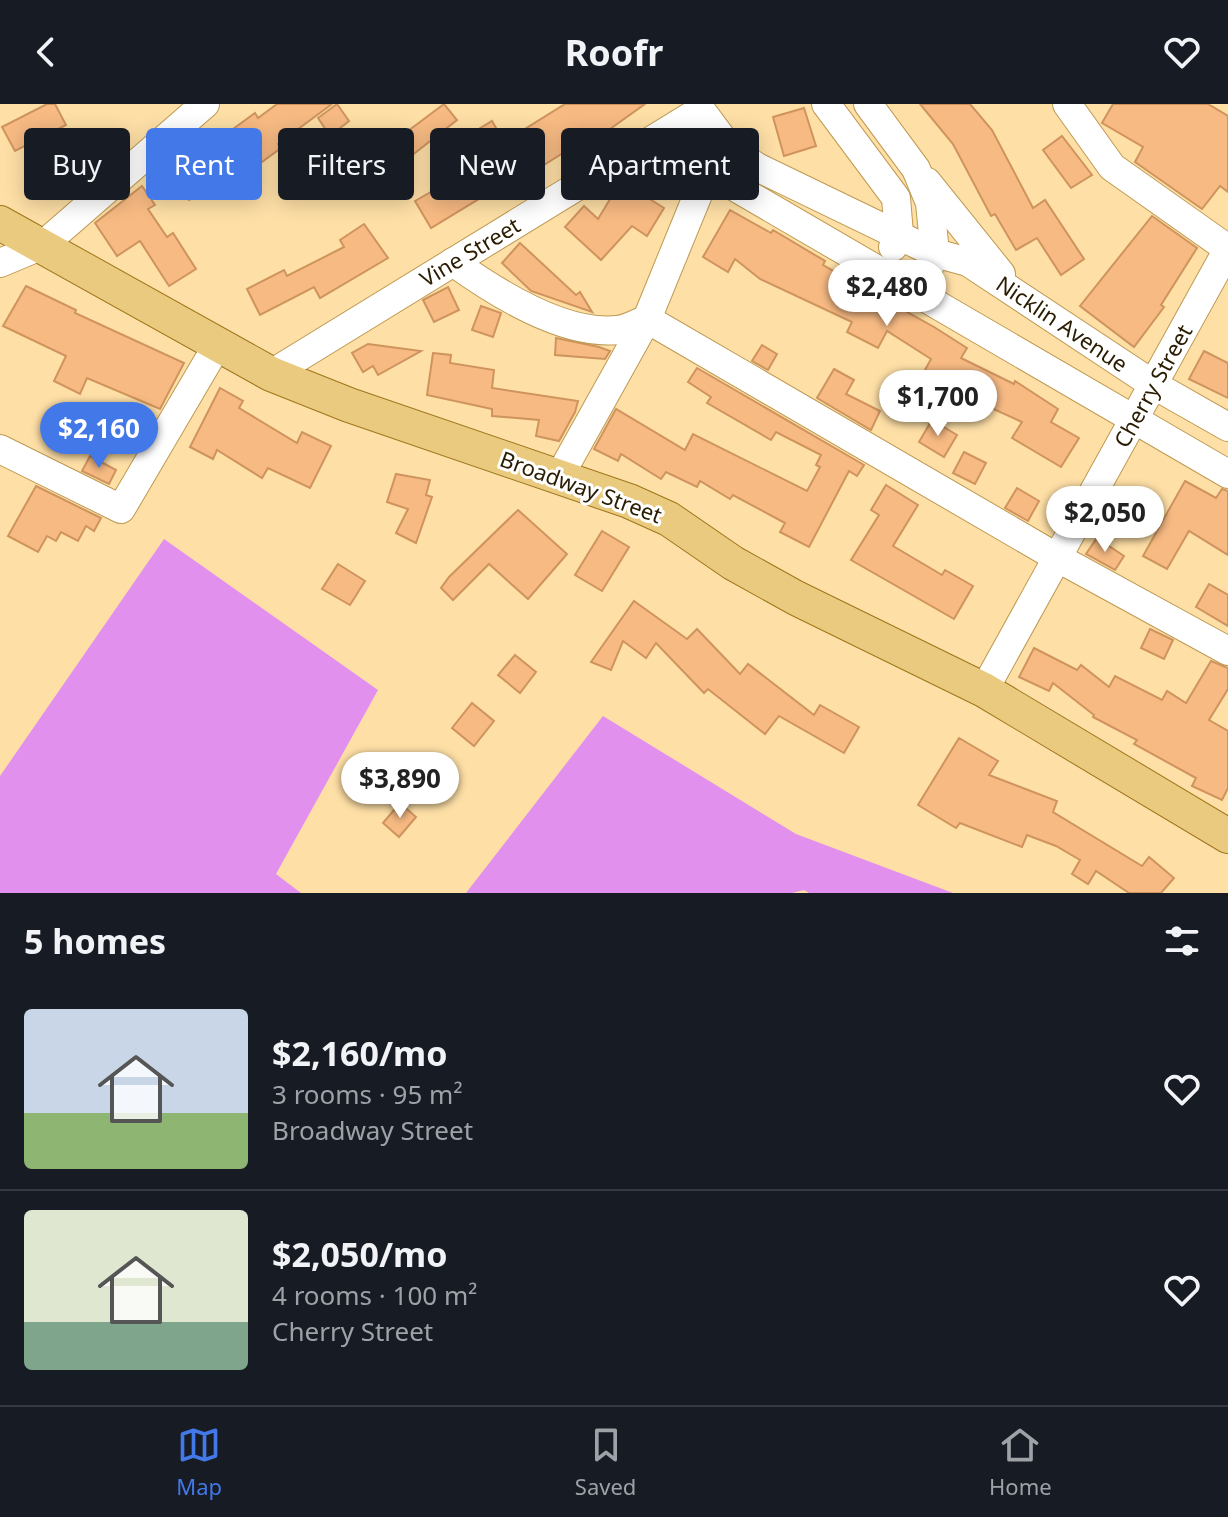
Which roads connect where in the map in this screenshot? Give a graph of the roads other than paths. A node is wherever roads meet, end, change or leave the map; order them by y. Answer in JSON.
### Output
{"nodes":[{"id":1,"x":205,"y":104,"type":"edge"},
{"id":2,"x":826,"y":104,"type":"edge"},
{"id":3,"x":868,"y":104,"type":"edge"},
{"id":4,"x":1067,"y":104,"type":"edge"},
{"id":5,"x":696,"y":113,"type":"edge"},
{"id":6,"x":916,"y":169,"type":"junction"},
{"id":7,"x":696,"y":200,"type":"edge"},
{"id":8,"x":757,"y":200,"type":"edge"},
{"id":9,"x":0,"y":223,"type":"edge"},
{"id":10,"x":899,"y":234,"type":"junction"},
{"id":11,"x":43,"y":245,"type":"junction"},
{"id":12,"x":1228,"y":249,"type":"edge"},
{"id":13,"x":935,"y":253,"type":"junction"},
{"id":14,"x":453,"y":262,"type":"junction"},
{"id":15,"x":0,"y":263,"type":"edge"},
{"id":16,"x":882,"y":272,"type":"junction"},
{"id":17,"x":1014,"y":290,"type":"junction"},
{"id":18,"x":918,"y":293,"type":"junction"},
{"id":19,"x":647,"y":319,"type":"junction"},
{"id":20,"x":218,"y":344,"type":"junction"},
{"id":21,"x":271,"y":374,"type":"junction"},
{"id":22,"x":1154,"y":385,"type":"junction"},
{"id":23,"x":1135,"y":422,"type":"junction"},
{"id":24,"x":1228,"y":427,"type":"edge"},
{"id":25,"x":0,"y":449,"type":"edge"},
{"id":26,"x":1228,"y":474,"type":"edge"},
{"id":27,"x":559,"y":477,"type":"junction"},
{"id":28,"x":1058,"y":558,"type":"junction"},
{"id":29,"x":1228,"y":651,"type":"edge"},
{"id":30,"x":984,"y":690,"type":"junction"},
{"id":31,"x":1228,"y":836,"type":"edge"}],
"edges":[{"from":1,"to":11,"type":"street"},
{"from":2,"to":10,"type":"street"},
{"from":3,"to":6,"type":"street"},
{"from":4,"to":12,"type":"street"},
{"from":5,"to":10,"type":"street","name":"Nicklin Avenue"},
{"from":5,"to":14,"type":"street","name":"Vine Street"},
{"from":6,"to":13,"type":"street"},
{"from":6,"to":17,"type":"street"},
{"from":7,"to":19,"type":"street"},
{"from":8,"to":16,"type":"street","name":"Nicklin Avenue"},
{"from":9,"to":11,"type":"main road","name":"Broadway Street"},
{"from":10,"to":13,"type":"street","name":"Nicklin Avenue"},
{"from":10,"to":16,"type":"street"},
{"from":11,"to":15,"type":"street"},
{"from":11,"to":20,"type":"main road","name":"Broadway Street"},
{"from":12,"to":22,"type":"street","name":"Cherry Street"},
{"from":13,"to":17,"type":"street","name":"Nicklin Avenue"},
{"from":13,"to":18,"type":"street"},
{"from":14,"to":19,"type":"street"},
{"from":14,"to":21,"type":"street","name":"Vine Street"},
{"from":16,"to":18,"type":"street","name":"Nicklin Avenue"},
{"from":17,"to":22,"type":"street","name":"Nicklin Avenue"},
{"from":18,"to":23,"type":"street","name":"Nicklin Avenue"},
{"from":19,"to":27,"type":"street"},
{"from":19,"to":28,"type":"street"},
{"from":20,"to":21,"type":"main road","name":"Broadway Street"},
{"from":20,"to":25,"type":"street"},
{"from":21,"to":27,"type":"main road","name":"Broadway Street"},
{"from":22,"to":23,"type":"street","name":"Cherry Street"},
{"from":22,"to":24,"type":"street","name":"Nicklin Avenue"},
{"from":23,"to":26,"type":"street","name":"Nicklin Avenue"},
{"from":23,"to":28,"type":"street","name":"Cherry Street"},
{"from":27,"to":30,"type":"main road","name":"Broadway Street"},
{"from":28,"to":29,"type":"street"},
{"from":28,"to":30,"type":"street","name":"Cherry Street"},
{"from":30,"to":31,"type":"main road","name":"Broadway Street"}]}
